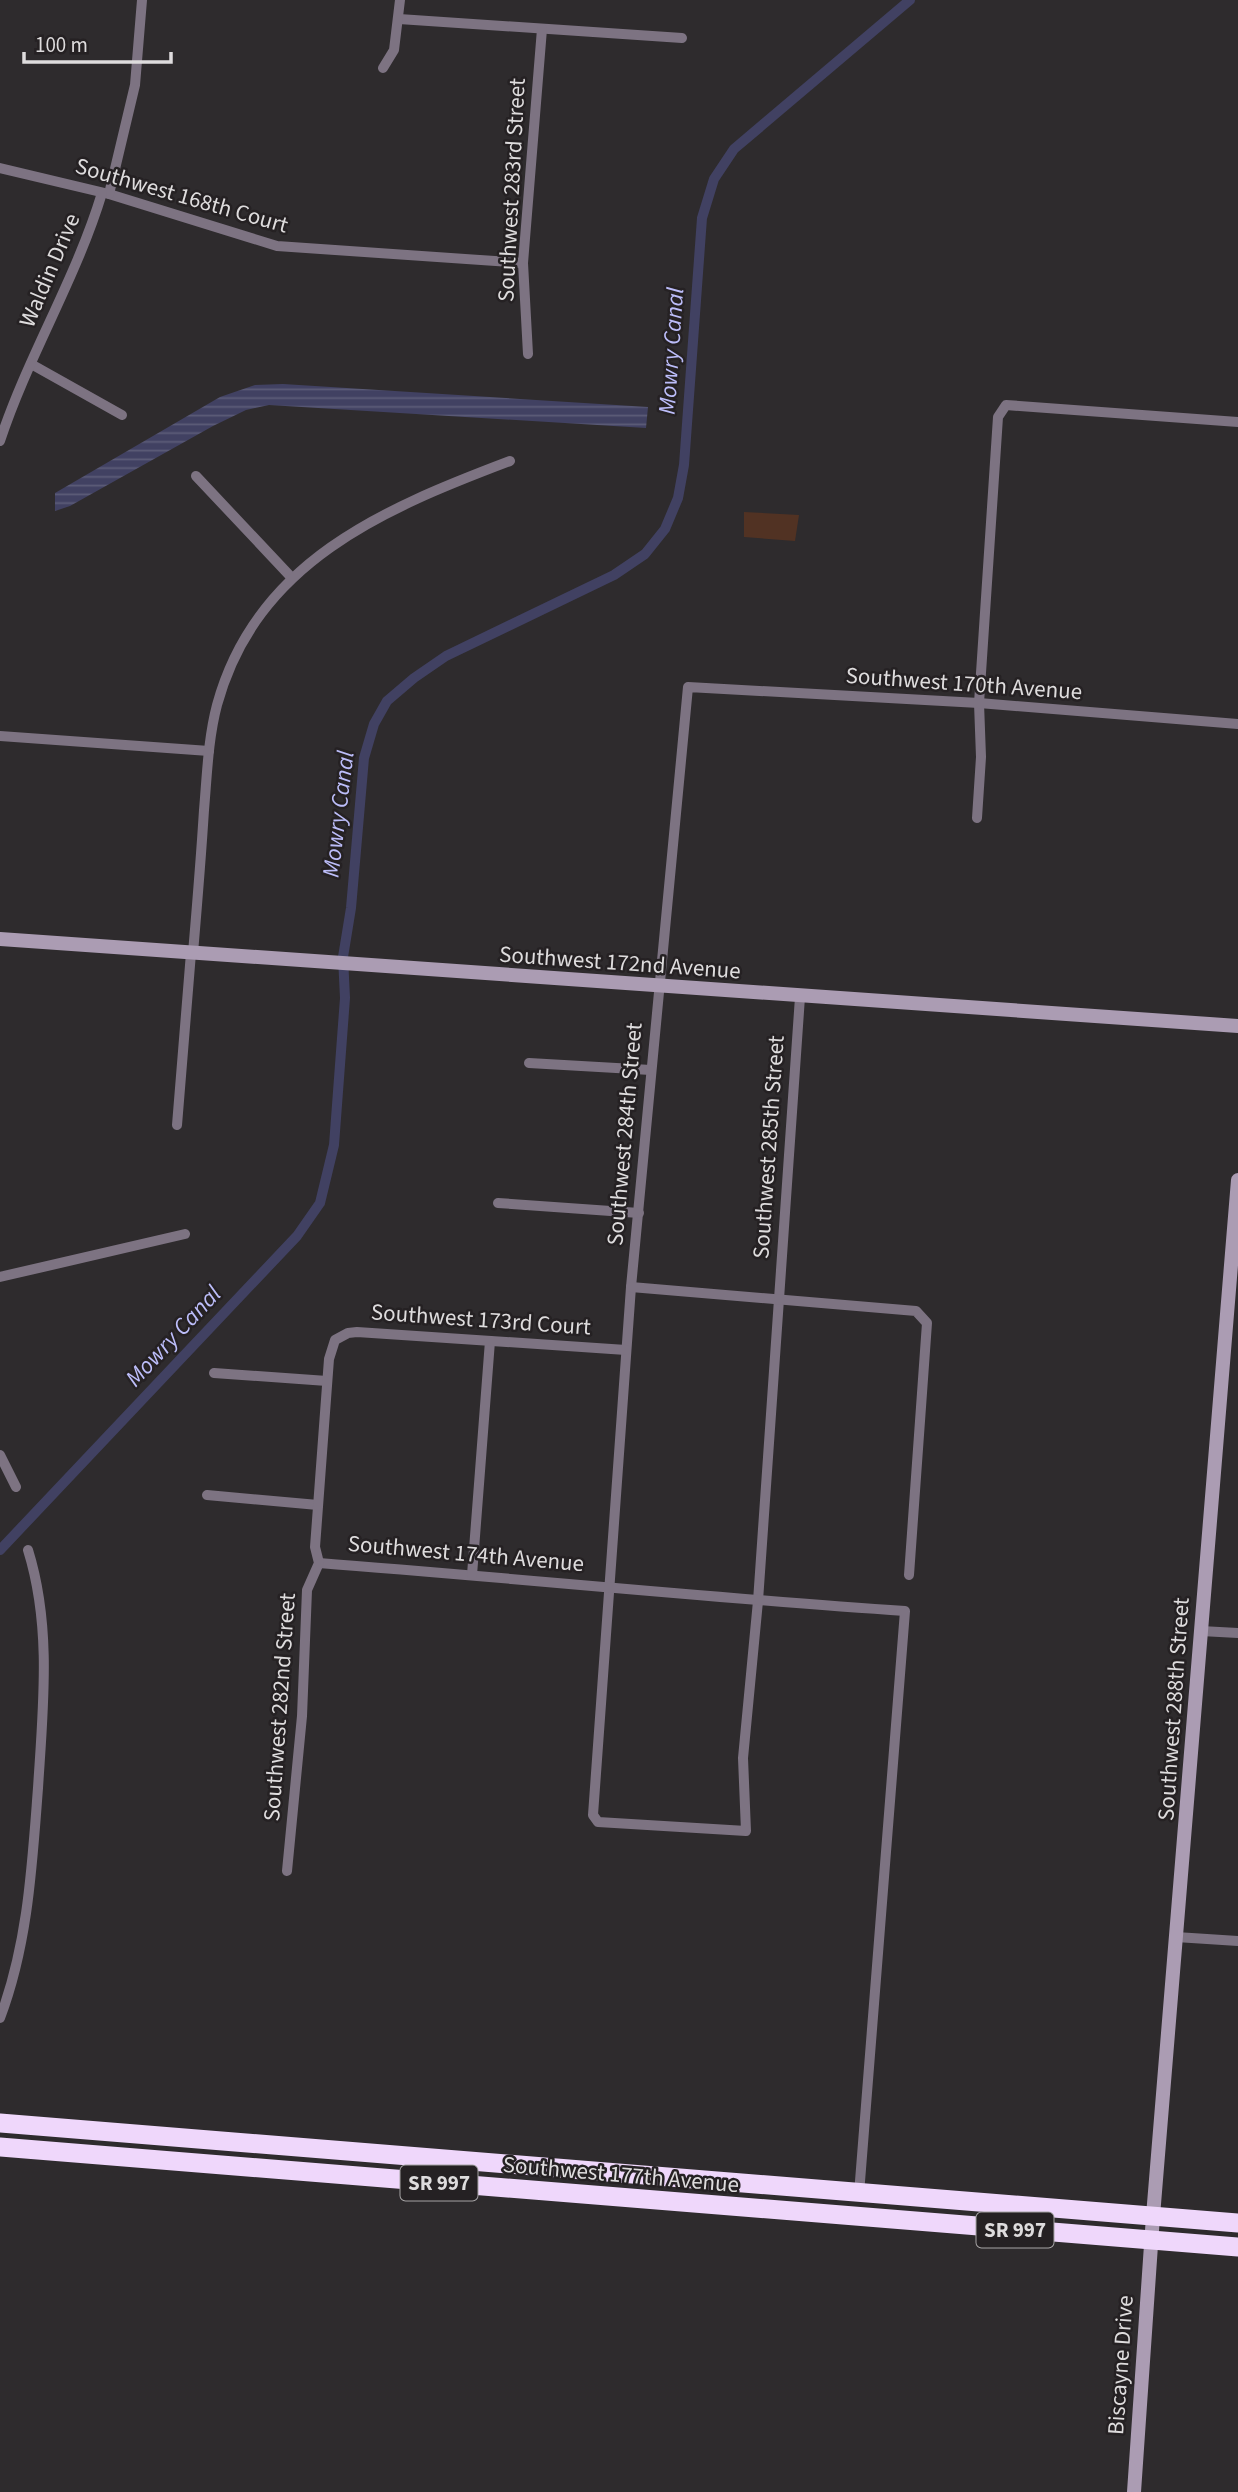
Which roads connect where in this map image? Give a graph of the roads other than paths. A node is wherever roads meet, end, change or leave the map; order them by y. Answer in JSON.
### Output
{"nodes":[{"id":1,"x":142,"y":0,"type":"edge"},
{"id":2,"x":400,"y":0,"type":"edge"},
{"id":3,"x":399,"y":19,"type":"junction"},
{"id":4,"x":542,"y":29,"type":"junction"},
{"id":5,"x":681,"y":38,"type":"dead end"},
{"id":6,"x":383,"y":68,"type":"dead end"},
{"id":7,"x":0,"y":168,"type":"edge"},
{"id":8,"x":106,"y":194,"type":"junction"},
{"id":9,"x":523,"y":263,"type":"junction"},
{"id":10,"x":528,"y":354,"type":"dead end"},
{"id":11,"x":32,"y":364,"type":"junction"},
{"id":12,"x":122,"y":415,"type":"dead end"},
{"id":13,"x":1238,"y":422,"type":"edge"},
{"id":14,"x":0,"y":441,"type":"edge"},
{"id":15,"x":510,"y":461,"type":"dead end"},
{"id":16,"x":196,"y":476,"type":"dead end"},
{"id":17,"x":291,"y":577,"type":"junction"},
{"id":18,"x":688,"y":687,"type":"joint"},
{"id":19,"x":979,"y":704,"type":"junction"},
{"id":20,"x":1238,"y":724,"type":"edge"},
{"id":21,"x":0,"y":736,"type":"edge"},
{"id":22,"x":209,"y":751,"type":"junction"},
{"id":23,"x":977,"y":818,"type":"dead end"},
{"id":24,"x":0,"y":939,"type":"edge"},
{"id":25,"x":192,"y":953,"type":"junction"},
{"id":26,"x":658,"y":986,"type":"junction"},
{"id":27,"x":800,"y":997,"type":"junction"},
{"id":28,"x":1238,"y":1026,"type":"edge"},
{"id":29,"x":528,"y":1063,"type":"dead end"},
{"id":30,"x":651,"y":1070,"type":"junction"},
{"id":31,"x":177,"y":1125,"type":"dead end"},
{"id":32,"x":1238,"y":1180,"type":"edge"},
{"id":33,"x":498,"y":1203,"type":"dead end"},
{"id":34,"x":639,"y":1213,"type":"junction"},
{"id":35,"x":184,"y":1234,"type":"dead end"},
{"id":36,"x":0,"y":1276,"type":"edge"},
{"id":37,"x":631,"y":1287,"type":"junction"},
{"id":38,"x":778,"y":1301,"type":"junction"},
{"id":39,"x":335,"y":1340,"type":"joint"},
{"id":40,"x":490,"y":1341,"type":"junction"},
{"id":41,"x":626,"y":1350,"type":"junction"},
{"id":42,"x":214,"y":1373,"type":"dead end"},
{"id":43,"x":327,"y":1381,"type":"junction"},
{"id":44,"x":0,"y":1455,"type":"edge"},
{"id":45,"x":16,"y":1487,"type":"dead end"},
{"id":46,"x":207,"y":1495,"type":"dead end"},
{"id":47,"x":318,"y":1504,"type":"junction"},
{"id":48,"x":28,"y":1550,"type":"dead end"},
{"id":49,"x":319,"y":1563,"type":"junction"},
{"id":50,"x":472,"y":1575,"type":"junction"},
{"id":51,"x":909,"y":1575,"type":"dead end"},
{"id":52,"x":610,"y":1586,"type":"junction"},
{"id":53,"x":758,"y":1601,"type":"junction"},
{"id":54,"x":1201,"y":1631,"type":"junction"},
{"id":55,"x":1238,"y":1633,"type":"edge"},
{"id":56,"x":287,"y":1871,"type":"dead end"},
{"id":57,"x":1176,"y":1937,"type":"junction"},
{"id":58,"x":1238,"y":1941,"type":"edge"},
{"id":59,"x":0,"y":2018,"type":"edge"},
{"id":60,"x":0,"y":2123,"type":"edge"},
{"id":61,"x":286,"y":2146,"type":"junction"},
{"id":62,"x":0,"y":2147,"type":"edge"},
{"id":63,"x":253,"y":2167,"type":"junction"},
{"id":64,"x":859,"y":2194,"type":"junction"},
{"id":65,"x":1153,"y":2216,"type":"junction"},
{"id":66,"x":1238,"y":2223,"type":"edge"},
{"id":67,"x":1152,"y":2241,"type":"junction"},
{"id":68,"x":1238,"y":2247,"type":"edge"},
{"id":69,"x":1134,"y":2492,"type":"edge"}],
"edges":[{"from":1,"to":8,"type":"street","name":"Waldin Drive"},
{"from":2,"to":3,"type":"street"},
{"from":3,"to":4,"type":"street"},
{"from":3,"to":6,"type":"street"},
{"from":4,"to":5,"type":"street"},
{"from":4,"to":9,"type":"street","name":"Southwest 283rd Street"},
{"from":7,"to":8,"type":"street","name":"Southwest 168th Court"},
{"from":8,"to":9,"type":"street","name":"Southwest 168th Court"},
{"from":8,"to":11,"type":"street","name":"Waldin Drive"},
{"from":9,"to":10,"type":"street","name":"Southwest 283rd Street"},
{"from":11,"to":12,"type":"street"},
{"from":11,"to":14,"type":"street","name":"Waldin Drive"},
{"from":13,"to":19,"type":"street"},
{"from":15,"to":17,"type":"street"},
{"from":16,"to":17,"type":"street"},
{"from":17,"to":22,"type":"street"},
{"from":18,"to":19,"type":"street","name":"Southwest 170th Avenue"},
{"from":18,"to":26,"type":"street","name":"Southwest 284th Street"},
{"from":19,"to":20,"type":"street","name":"Southwest 170th Avenue"},
{"from":19,"to":23,"type":"street"},
{"from":21,"to":22,"type":"street"},
{"from":22,"to":25,"type":"street"},
{"from":24,"to":25,"type":"street","name":"Southwest 172nd Avenue"},
{"from":25,"to":26,"type":"street","name":"Southwest 172nd Avenue"},
{"from":25,"to":31,"type":"street"},
{"from":26,"to":27,"type":"street","name":"Southwest 172nd Avenue"},
{"from":26,"to":30,"type":"street","name":"Southwest 284th Street"},
{"from":27,"to":28,"type":"street","name":"Southwest 172nd Avenue"},
{"from":27,"to":38,"type":"street","name":"Southwest 285th Street"},
{"from":29,"to":30,"type":"street"},
{"from":30,"to":34,"type":"street","name":"Southwest 284th Street"},
{"from":32,"to":54,"type":"street","name":"Southwest 288th Street"},
{"from":33,"to":34,"type":"street"},
{"from":34,"to":37,"type":"street","name":"Southwest 284th Street"},
{"from":35,"to":36,"type":"street"},
{"from":37,"to":38,"type":"street"},
{"from":37,"to":41,"type":"street","name":"Southwest 284th Street"},
{"from":38,"to":51,"type":"street"},
{"from":38,"to":53,"type":"street","name":"Southwest 285th Street"},
{"from":39,"to":40,"type":"street","name":"Southwest 173rd Court"},
{"from":39,"to":43,"type":"street","name":"Southwest 282nd Street"},
{"from":40,"to":41,"type":"street","name":"Southwest 173rd Court"},
{"from":40,"to":50,"type":"street"},
{"from":41,"to":52,"type":"street","name":"Southwest 284th Street"},
{"from":42,"to":43,"type":"street"},
{"from":43,"to":47,"type":"street","name":"Southwest 282nd Street"},
{"from":44,"to":45,"type":"street"},
{"from":46,"to":47,"type":"street"},
{"from":47,"to":49,"type":"street","name":"Southwest 282nd Street"},
{"from":48,"to":59,"type":"street"},
{"from":49,"to":50,"type":"street","name":"Southwest 174th Avenue"},
{"from":49,"to":56,"type":"street","name":"Southwest 282nd Street"},
{"from":50,"to":52,"type":"street","name":"Southwest 174th Avenue"},
{"from":52,"to":53,"type":"street","name":"Southwest 174th Avenue"},
{"from":52,"to":53,"type":"street","name":"Southwest 284th Street"},
{"from":53,"to":64,"type":"street","name":"Southwest 174th Avenue"},
{"from":54,"to":55,"type":"street"},
{"from":54,"to":57,"type":"street","name":"Southwest 288th Street"},
{"from":57,"to":58,"type":"street"},
{"from":57,"to":65,"type":"street","name":"Southwest 288th Street"},
{"from":60,"to":61,"type":"highway","name":"Southwest 177th Avenue","number":"SR 997"},
{"from":61,"to":63,"type":"highway"},
{"from":61,"to":64,"type":"highway","name":"Southwest 177th Avenue","number":"SR 997"},
{"from":62,"to":63,"type":"highway","name":"Southwest 177th Avenue","number":"SR 997"},
{"from":63,"to":67,"type":"highway","name":"Southwest 177th Avenue","number":"SR 997"},
{"from":64,"to":65,"type":"highway","name":"Southwest 177th Avenue","number":"SR 997"},
{"from":65,"to":66,"type":"highway","name":"Southwest 177th Avenue","number":"SR 997"},
{"from":65,"to":67,"type":"street","name":"Southwest 288th Street"},
{"from":67,"to":68,"type":"highway","name":"Southwest 177th Avenue","number":"SR 997"},
{"from":67,"to":69,"type":"street","name":"Biscayne Drive"}]}
